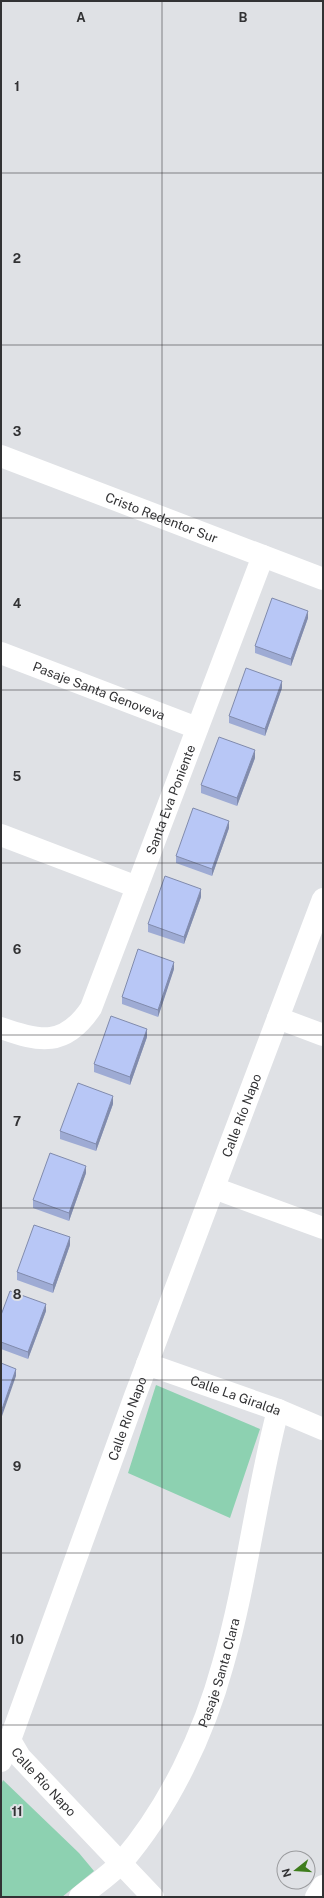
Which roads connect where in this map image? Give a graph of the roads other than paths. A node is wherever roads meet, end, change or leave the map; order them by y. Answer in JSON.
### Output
{"nodes":[{"id":1,"x":1,"y":456,"type":"edge"},
{"id":2,"x":262,"y":556,"type":"junction"},
{"id":3,"x":323,"y":579,"type":"edge"},
{"id":4,"x":1,"y":653,"type":"edge"},
{"id":5,"x":197,"y":728,"type":"junction"},
{"id":6,"x":1,"y":835,"type":"edge"},
{"id":7,"x":137,"y":887,"type":"junction"},
{"id":8,"x":323,"y":899,"type":"edge"},
{"id":9,"x":278,"y":1018,"type":"junction"},
{"id":10,"x":1,"y":1028,"type":"edge"},
{"id":11,"x":323,"y":1035,"type":"edge"},
{"id":12,"x":214,"y":1188,"type":"junction"},
{"id":13,"x":323,"y":1228,"type":"edge"},
{"id":14,"x":147,"y":1364,"type":"junction"},
{"id":15,"x":278,"y":1410,"type":"junction"},
{"id":16,"x":323,"y":1429,"type":"edge"},
{"id":17,"x":10,"y":1740,"type":"junction"},
{"id":18,"x":1,"y":1762,"type":"edge"},
{"id":19,"x":121,"y":1863,"type":"junction"},
{"id":20,"x":323,"y":1886,"type":"edge"},
{"id":21,"x":80,"y":1897,"type":"edge"},
{"id":22,"x":153,"y":1897,"type":"edge"},
{"id":23,"x":316,"y":1897,"type":"edge"}],
"edges":[{"from":1,"to":2,"type":"street","name":"Cristo Redentor Sur"},
{"from":2,"to":3,"type":"street","name":"Cristo Redentor Sur"},
{"from":2,"to":5,"type":"street","name":"Santa Eva Poniente"},
{"from":4,"to":5,"type":"street","name":"Pasaje Santa Genoveva"},
{"from":5,"to":7,"type":"street","name":"Santa Eva Poniente"},
{"from":6,"to":7,"type":"street"},
{"from":7,"to":10,"type":"street","name":"Santa Eva Poniente"},
{"from":8,"to":9,"type":"street","name":"Calle Río Napo"},
{"from":9,"to":11,"type":"street"},
{"from":9,"to":12,"type":"street","name":"Calle Río Napo"},
{"from":12,"to":13,"type":"street"},
{"from":12,"to":14,"type":"street","name":"Calle Río Napo"},
{"from":14,"to":15,"type":"street","name":"Calle La Giralda"},
{"from":14,"to":17,"type":"street","name":"Calle Río Napo"},
{"from":15,"to":16,"type":"street","name":"Calle La Giralda"},
{"from":15,"to":19,"type":"street","name":"Pasaje Santa Clara"},
{"from":17,"to":18,"type":"street"},
{"from":17,"to":19,"type":"street","name":"Calle Río Napo"},
{"from":19,"to":21,"type":"street","name":"Pasaje Santa Clara"},
{"from":19,"to":22,"type":"street","name":"Calle Río Napo"},
{"from":20,"to":23,"type":"street"}]}
